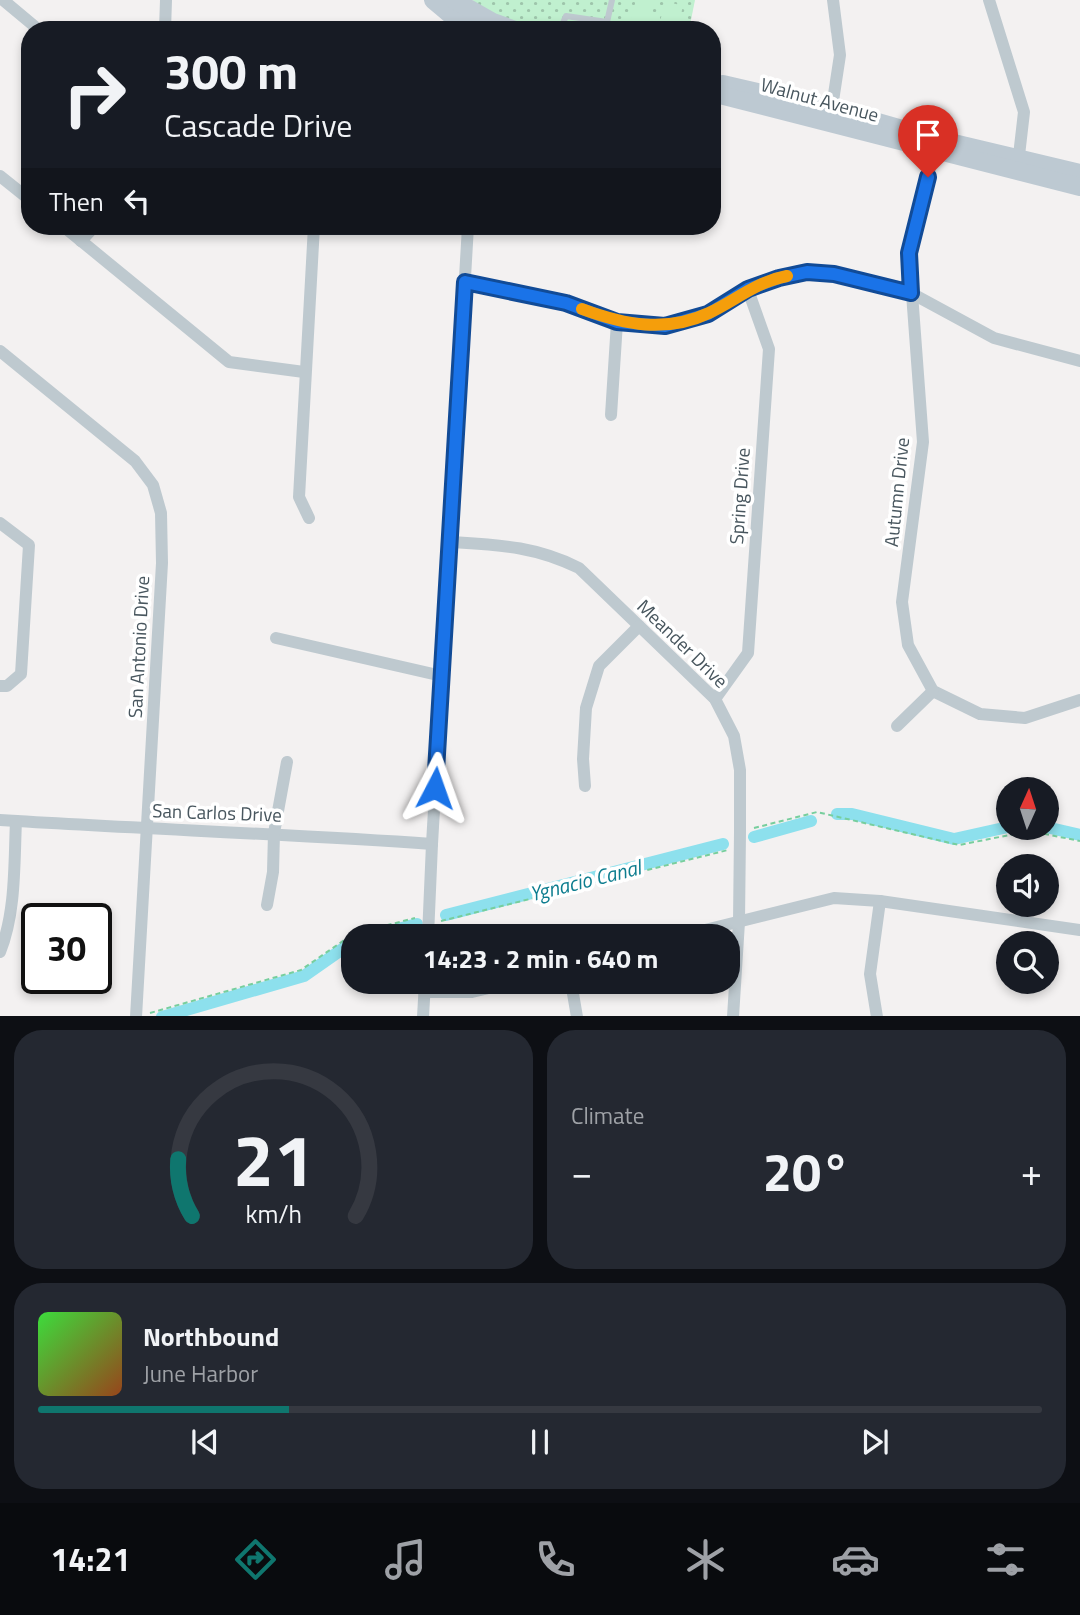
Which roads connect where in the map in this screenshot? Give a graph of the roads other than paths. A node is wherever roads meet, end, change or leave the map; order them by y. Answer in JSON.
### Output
{"nodes":[{"id":1,"x":4,"y":0,"type":"edge"},
{"id":2,"x":166,"y":0,"type":"edge"},
{"id":3,"x":433,"y":0,"type":"edge"},
{"id":4,"x":454,"y":0,"type":"edge"},
{"id":5,"x":612,"y":0,"type":"edge"},
{"id":6,"x":832,"y":0,"type":"edge"},
{"id":7,"x":989,"y":0,"type":"edge"},
{"id":8,"x":28,"y":21,"type":"edge"},
{"id":9,"x":165,"y":21,"type":"edge"},
{"id":10,"x":458,"y":21,"type":"edge"},
{"id":11,"x":485,"y":21,"type":"edge"},
{"id":12,"x":564,"y":21,"type":"edge"},
{"id":13,"x":586,"y":21,"type":"edge"},
{"id":14,"x":607,"y":21,"type":"edge"},
{"id":15,"x":721,"y":84,"type":"edge"},
{"id":16,"x":721,"y":95,"type":"edge"},
{"id":17,"x":831,"y":116,"type":"junction"},
{"id":18,"x":935,"y":145,"type":"junction"},
{"id":19,"x":1018,"y":164,"type":"junction"},
{"id":20,"x":1080,"y":173,"type":"edge"},
{"id":21,"x":0,"y":176,"type":"edge"},
{"id":22,"x":1080,"y":187,"type":"edge"},
{"id":23,"x":21,"y":193,"type":"edge"},
{"id":24,"x":73,"y":235,"type":"edge"},
{"id":25,"x":87,"y":235,"type":"edge"},
{"id":26,"x":313,"y":235,"type":"edge"},
{"id":27,"x":468,"y":235,"type":"edge"},
{"id":28,"x":81,"y":241,"type":"junction"},
{"id":29,"x":465,"y":282,"type":"junction"},
{"id":30,"x":748,"y":289,"type":"junction"},
{"id":31,"x":911,"y":293,"type":"junction"},
{"id":32,"x":617,"y":322,"type":"junction"},
{"id":33,"x":0,"y":351,"type":"edge"},
{"id":34,"x":1080,"y":361,"type":"edge"},
{"id":35,"x":304,"y":372,"type":"junction"},
{"id":36,"x":611,"y":415,"type":"dead end"},
{"id":37,"x":309,"y":518,"type":"dead end"},
{"id":38,"x":0,"y":523,"type":"edge"},
{"id":39,"x":451,"y":542,"type":"junction"},
{"id":40,"x":639,"y":626,"type":"junction"},
{"id":41,"x":276,"y":638,"type":"dead end"},
{"id":42,"x":442,"y":676,"type":"junction"},
{"id":43,"x":0,"y":686,"type":"edge"},
{"id":44,"x":933,"y":691,"type":"junction"},
{"id":45,"x":715,"y":698,"type":"junction"},
{"id":46,"x":1080,"y":700,"type":"edge"},
{"id":47,"x":897,"y":726,"type":"dead end"},
{"id":48,"x":287,"y":762,"type":"dead end"},
{"id":49,"x":585,"y":786,"type":"dead end"},
{"id":50,"x":0,"y":820,"type":"edge"},
{"id":51,"x":16,"y":821,"type":"junction"},
{"id":52,"x":147,"y":829,"type":"junction"},
{"id":53,"x":274,"y":833,"type":"junction"},
{"id":54,"x":432,"y":844,"type":"junction"},
{"id":55,"x":880,"y":901,"type":"junction"},
{"id":56,"x":267,"y":905,"type":"dead end"},
{"id":57,"x":739,"y":922,"type":"junction"},
{"id":58,"x":430,"y":924,"type":"edge"},
{"id":59,"x":731,"y":924,"type":"edge"},
{"id":60,"x":1080,"y":930,"type":"edge"},
{"id":61,"x":0,"y":952,"type":"edge"},
{"id":62,"x":425,"y":994,"type":"edge"},
{"id":63,"x":573,"y":994,"type":"edge"},
{"id":64,"x":136,"y":1016,"type":"edge"},
{"id":65,"x":423,"y":1016,"type":"edge"},
{"id":66,"x":578,"y":1016,"type":"edge"},
{"id":67,"x":733,"y":1016,"type":"edge"},
{"id":68,"x":877,"y":1016,"type":"edge"}],
"edges":[{"from":1,"to":8,"type":"street"},
{"from":2,"to":9,"type":"street"},
{"from":3,"to":10,"type":"street"},
{"from":4,"to":11,"type":"street"},
{"from":5,"to":14,"type":"lane"},
{"from":6,"to":17,"type":"street"},
{"from":7,"to":19,"type":"street"},
{"from":12,"to":13,"type":"lane"},
{"from":15,"to":17,"type":"street","name":"Walnut Avenue"},
{"from":16,"to":17,"type":"street","name":"Walnut Avenue"},
{"from":17,"to":18,"type":"street","name":"Walnut Avenue"},
{"from":18,"to":19,"type":"street","name":"Walnut Avenue"},
{"from":18,"to":31,"type":"street","name":"Autumn Drive"},
{"from":19,"to":20,"type":"street","name":"Walnut Avenue"},
{"from":19,"to":22,"type":"street","name":"Walnut Avenue"},
{"from":21,"to":23,"type":"street"},
{"from":24,"to":28,"type":"street"},
{"from":25,"to":28,"type":"street"},
{"from":26,"to":35,"type":"street"},
{"from":27,"to":29,"type":"street"},
{"from":28,"to":35,"type":"street"},
{"from":29,"to":32,"type":"street"},
{"from":29,"to":39,"type":"street"},
{"from":30,"to":31,"type":"street"},
{"from":30,"to":32,"type":"street"},
{"from":30,"to":45,"type":"street","name":"Spring Drive"},
{"from":31,"to":34,"type":"street"},
{"from":31,"to":44,"type":"street","name":"Autumn Drive"},
{"from":32,"to":36,"type":"street"},
{"from":33,"to":52,"type":"street","name":"San Antonio Drive"},
{"from":35,"to":37,"type":"street"},
{"from":38,"to":43,"type":"street"},
{"from":39,"to":40,"type":"street","name":"Meander Drive"},
{"from":39,"to":42,"type":"street"},
{"from":40,"to":45,"type":"street","name":"Meander Drive"},
{"from":40,"to":49,"type":"street"},
{"from":41,"to":42,"type":"street"},
{"from":42,"to":54,"type":"street"},
{"from":44,"to":46,"type":"street"},
{"from":44,"to":47,"type":"street"},
{"from":45,"to":57,"type":"street","name":"Meander Drive"},
{"from":48,"to":53,"type":"street"},
{"from":50,"to":51,"type":"street","name":"San Carlos Drive"},
{"from":51,"to":52,"type":"street","name":"San Carlos Drive"},
{"from":51,"to":61,"type":"street"},
{"from":52,"to":53,"type":"street","name":"San Carlos Drive"},
{"from":52,"to":64,"type":"street","name":"San Antonio Drive"},
{"from":53,"to":54,"type":"street","name":"San Carlos Drive"},
{"from":53,"to":56,"type":"street"},
{"from":54,"to":58,"type":"street"},
{"from":55,"to":57,"type":"street"},
{"from":55,"to":60,"type":"street"},
{"from":55,"to":68,"type":"street"},
{"from":57,"to":59,"type":"street"},
{"from":57,"to":67,"type":"street","name":"Meander Drive"},
{"from":62,"to":65,"type":"street"},
{"from":63,"to":66,"type":"street"}]}
